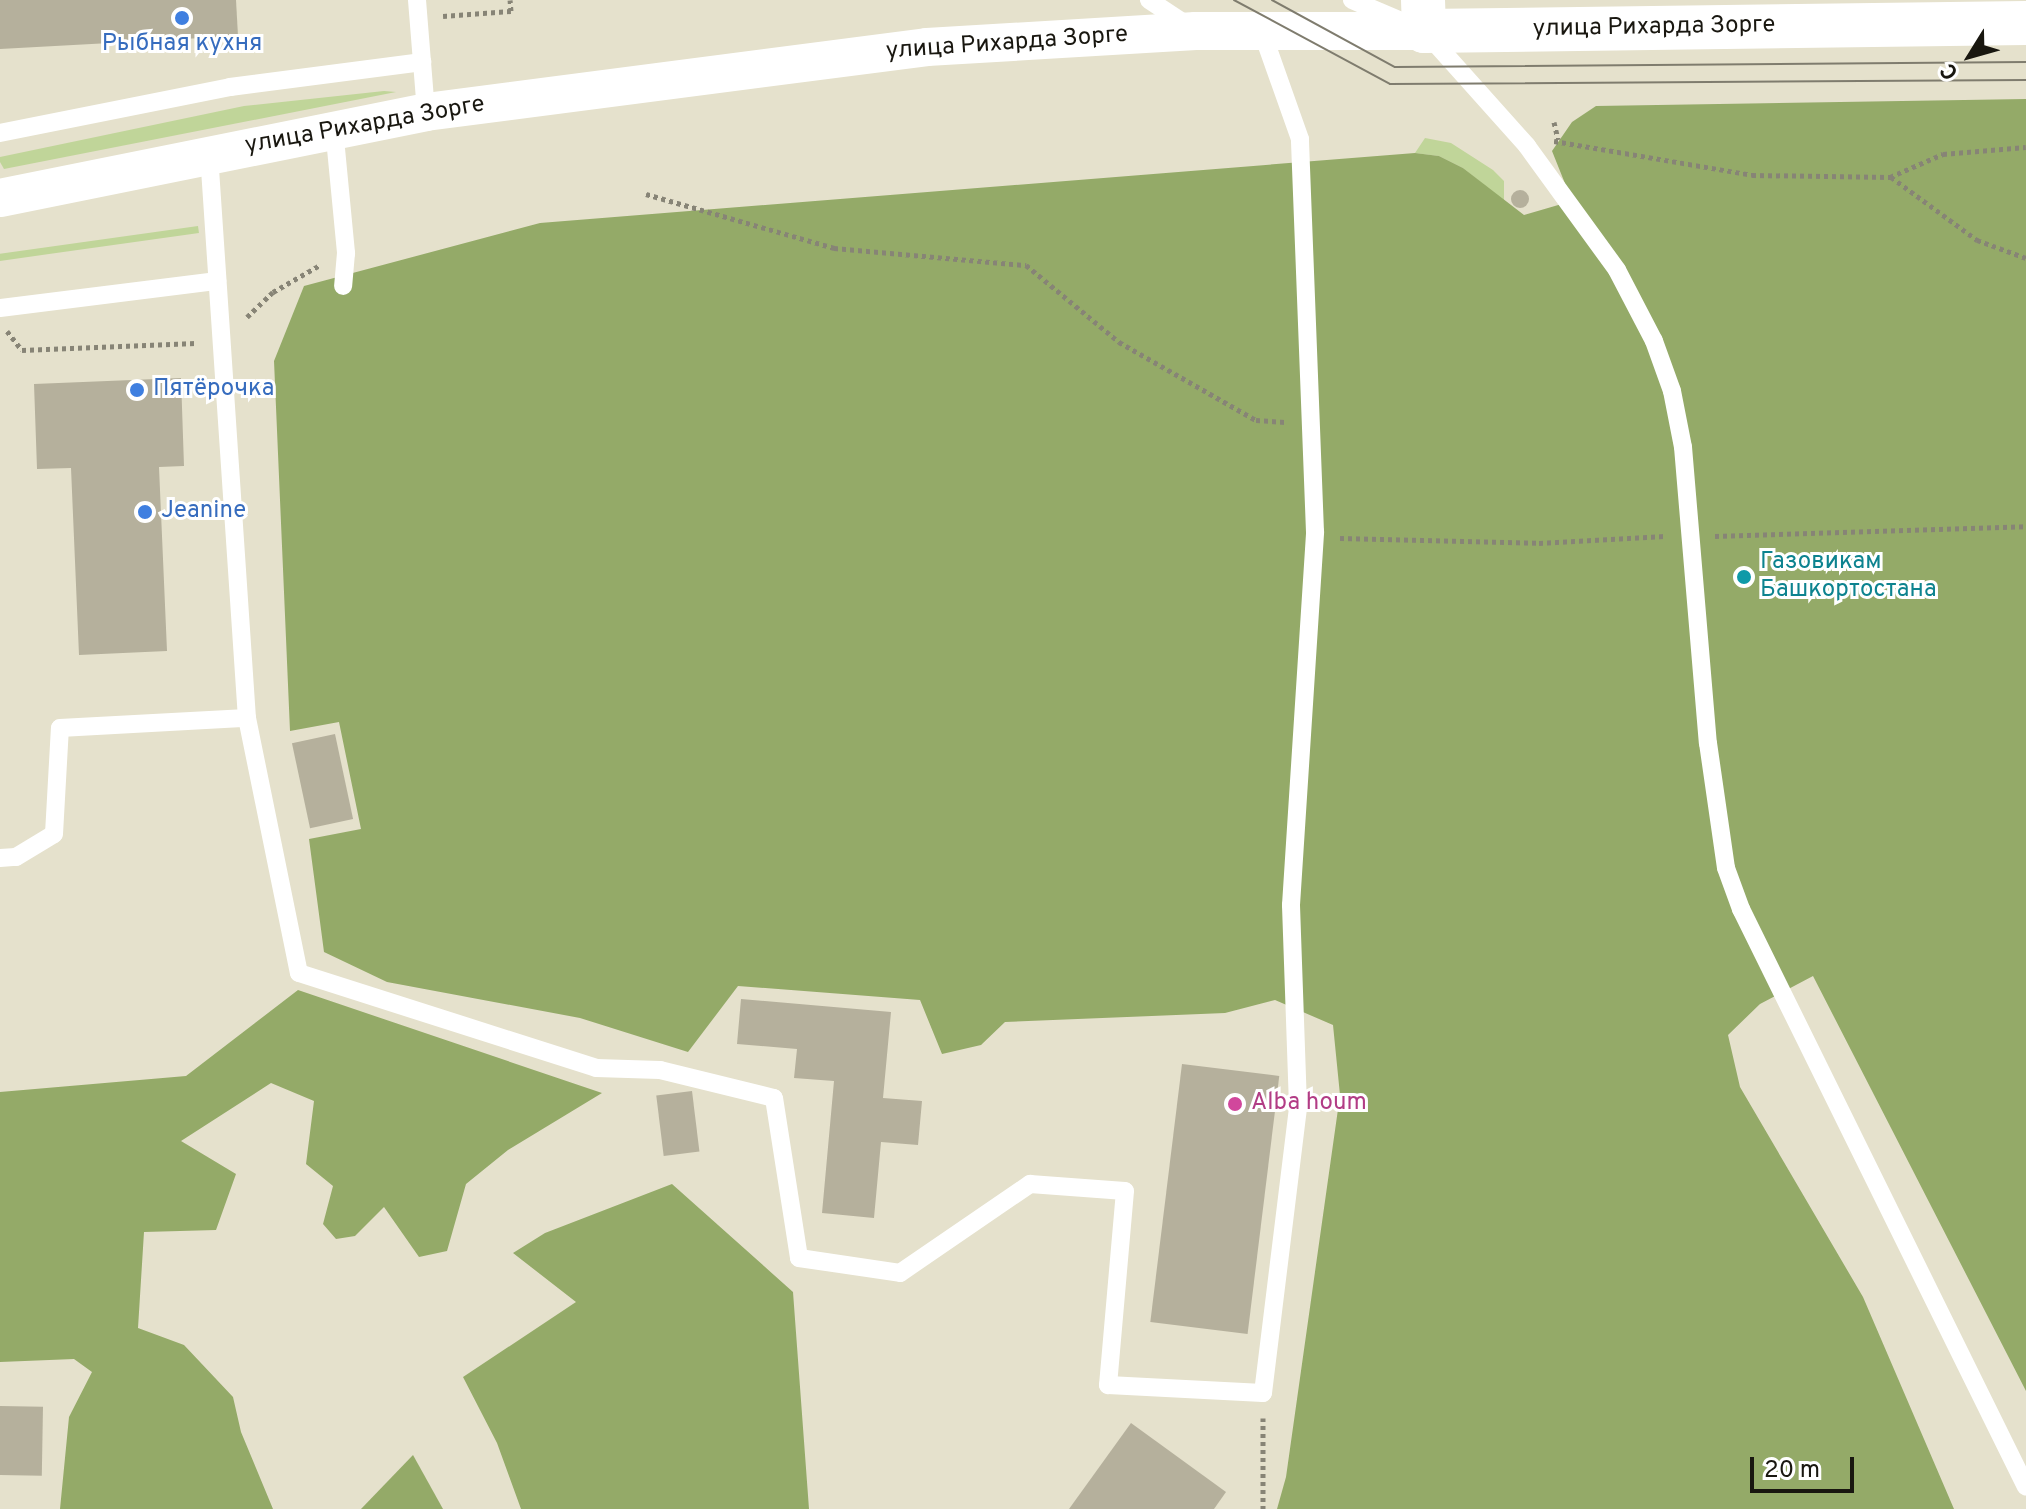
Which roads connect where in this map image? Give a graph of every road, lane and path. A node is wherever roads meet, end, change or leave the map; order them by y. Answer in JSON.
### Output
{"nodes":[{"id":1,"x":510,"y":0,"type":"edge"},
{"id":2,"x":1149,"y":0,"type":"edge"},
{"id":3,"x":1352,"y":0,"type":"edge"},
{"id":4,"x":417,"y":9,"type":"edge"},
{"id":5,"x":1742,"y":13,"type":"edge"},
{"id":6,"x":1424,"y":15,"type":"edge"},
{"id":7,"x":2026,"y":23,"type":"edge"},
{"id":8,"x":1261,"y":29,"type":"junction"},
{"id":9,"x":1196,"y":31,"type":"junction"},
{"id":10,"x":422,"y":62,"type":"junction"},
{"id":11,"x":426,"y":112,"type":"junction"},
{"id":12,"x":1554,"y":122,"type":"dead end"},
{"id":13,"x":334,"y":128,"type":"junction"},
{"id":14,"x":0,"y":133,"type":"edge"},
{"id":15,"x":1558,"y":140,"type":"junction"},
{"id":16,"x":1549,"y":141,"type":"dead end"},
{"id":17,"x":2026,"y":147,"type":"edge"},
{"id":18,"x":209,"y":154,"type":"junction"},
{"id":19,"x":1890,"y":177,"type":"junction"},
{"id":20,"x":646,"y":194,"type":"dead end"},
{"id":21,"x":0,"y":198,"type":"edge"},
{"id":22,"x":346,"y":253,"type":"junction"},
{"id":23,"x":2026,"y":258,"type":"edge"},
{"id":24,"x":217,"y":281,"type":"junction"},
{"id":25,"x":343,"y":286,"type":"dead end"},
{"id":26,"x":0,"y":308,"type":"edge"},
{"id":27,"x":0,"y":326,"type":"edge"},
{"id":28,"x":221,"y":342,"type":"junction"},
{"id":29,"x":1310,"y":424,"type":"junction"},
{"id":30,"x":2026,"y":526,"type":"edge"},
{"id":31,"x":1315,"y":532,"type":"junction"},
{"id":32,"x":1689,"y":536,"type":"junction"},
{"id":33,"x":247,"y":718,"type":"junction"},
{"id":34,"x":0,"y":858,"type":"edge"},
{"id":35,"x":1263,"y":1393,"type":"junction"},
{"id":36,"x":2026,"y":1487,"type":"edge"},
{"id":37,"x":1263,"y":1509,"type":"edge"}],
"edges":[{"from":1,"to":4,"type":"path"},
{"from":2,"to":9,"type":"lane"},
{"from":3,"to":6,"type":"lane"},
{"from":4,"to":10,"type":"lane"},
{"from":5,"to":6,"type":"street","name":"улица Рихарда Зорге"},
{"from":5,"to":7,"type":"street","name":"улица Рихарда Зорге"},
{"from":6,"to":8,"type":"street","name":"улица Рихарда Зорге"},
{"from":6,"to":32,"type":"lane"},
{"from":8,"to":9,"type":"street","name":"улица Рихарда Зорге"},
{"from":8,"to":29,"type":"lane"},
{"from":9,"to":11,"type":"street","name":"улица Рихарда Зорге"},
{"from":10,"to":11,"type":"lane"},
{"from":10,"to":14,"type":"lane"},
{"from":11,"to":13,"type":"street","name":"улица Рихарда Зорге"},
{"from":12,"to":15,"type":"path"},
{"from":13,"to":18,"type":"street","name":"улица Рихарда Зорге"},
{"from":13,"to":22,"type":"lane"},
{"from":15,"to":16,"type":"path"},
{"from":15,"to":19,"type":"path"},
{"from":17,"to":19,"type":"path"},
{"from":18,"to":21,"type":"street","name":"улица Рихарда Зорге"},
{"from":18,"to":24,"type":"lane"},
{"from":19,"to":23,"type":"path"},
{"from":20,"to":29,"type":"path"},
{"from":22,"to":25,"type":"lane"},
{"from":22,"to":28,"type":"path"},
{"from":24,"to":26,"type":"lane"},
{"from":24,"to":28,"type":"lane"},
{"from":27,"to":28,"type":"path"},
{"from":28,"to":33,"type":"lane"},
{"from":29,"to":31,"type":"lane"},
{"from":30,"to":32,"type":"path"},
{"from":31,"to":32,"type":"path"},
{"from":31,"to":35,"type":"lane"},
{"from":32,"to":36,"type":"lane"},
{"from":33,"to":34,"type":"lane"},
{"from":33,"to":35,"type":"lane"},
{"from":35,"to":37,"type":"path"}]}
